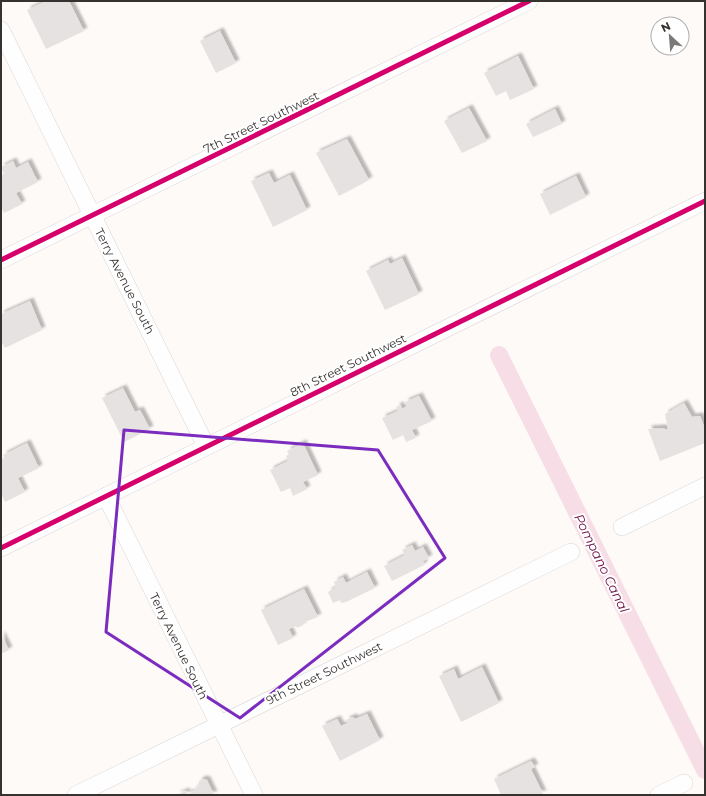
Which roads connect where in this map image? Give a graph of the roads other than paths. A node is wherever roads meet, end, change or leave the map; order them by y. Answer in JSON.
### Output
{"nodes":[{"id":1,"x":529,"y":1,"type":"edge"},
{"id":2,"x":1,"y":30,"type":"edge"},
{"id":3,"x":705,"y":201,"type":"edge"},
{"id":4,"x":93,"y":215,"type":"junction"},
{"id":5,"x":1,"y":260,"type":"edge"},
{"id":6,"x":206,"y":446,"type":"junction"},
{"id":7,"x":705,"y":486,"type":"edge"},
{"id":8,"x":106,"y":496,"type":"junction"},
{"id":9,"x":622,"y":527,"type":"dead end"},
{"id":10,"x":1,"y":548,"type":"edge"},
{"id":11,"x":571,"y":552,"type":"dead end"},
{"id":12,"x":219,"y":724,"type":"junction"},
{"id":13,"x":684,"y":783,"type":"dead end"},
{"id":14,"x":76,"y":795,"type":"edge"},
{"id":15,"x":254,"y":795,"type":"edge"},
{"id":16,"x":659,"y":795,"type":"edge"}],
"edges":[{"from":1,"to":4,"type":"street","name":"7th Street Southwest"},
{"from":2,"to":4,"type":"street","name":"Terry Avenue South"},
{"from":3,"to":6,"type":"street","name":"8th Street Southwest"},
{"from":4,"to":5,"type":"street","name":"7th Street Southwest"},
{"from":4,"to":6,"type":"street","name":"Terry Avenue South"},
{"from":6,"to":8,"type":"street","name":"8th Street Southwest"},
{"from":7,"to":9,"type":"street"},
{"from":8,"to":10,"type":"street","name":"8th Street Southwest"},
{"from":8,"to":12,"type":"street","name":"Terry Avenue South"},
{"from":11,"to":12,"type":"street","name":"9th Street Southwest"},
{"from":12,"to":14,"type":"street","name":"9th Street Southwest"},
{"from":12,"to":15,"type":"street","name":"Terry Avenue South"},
{"from":13,"to":16,"type":"street"}]}
